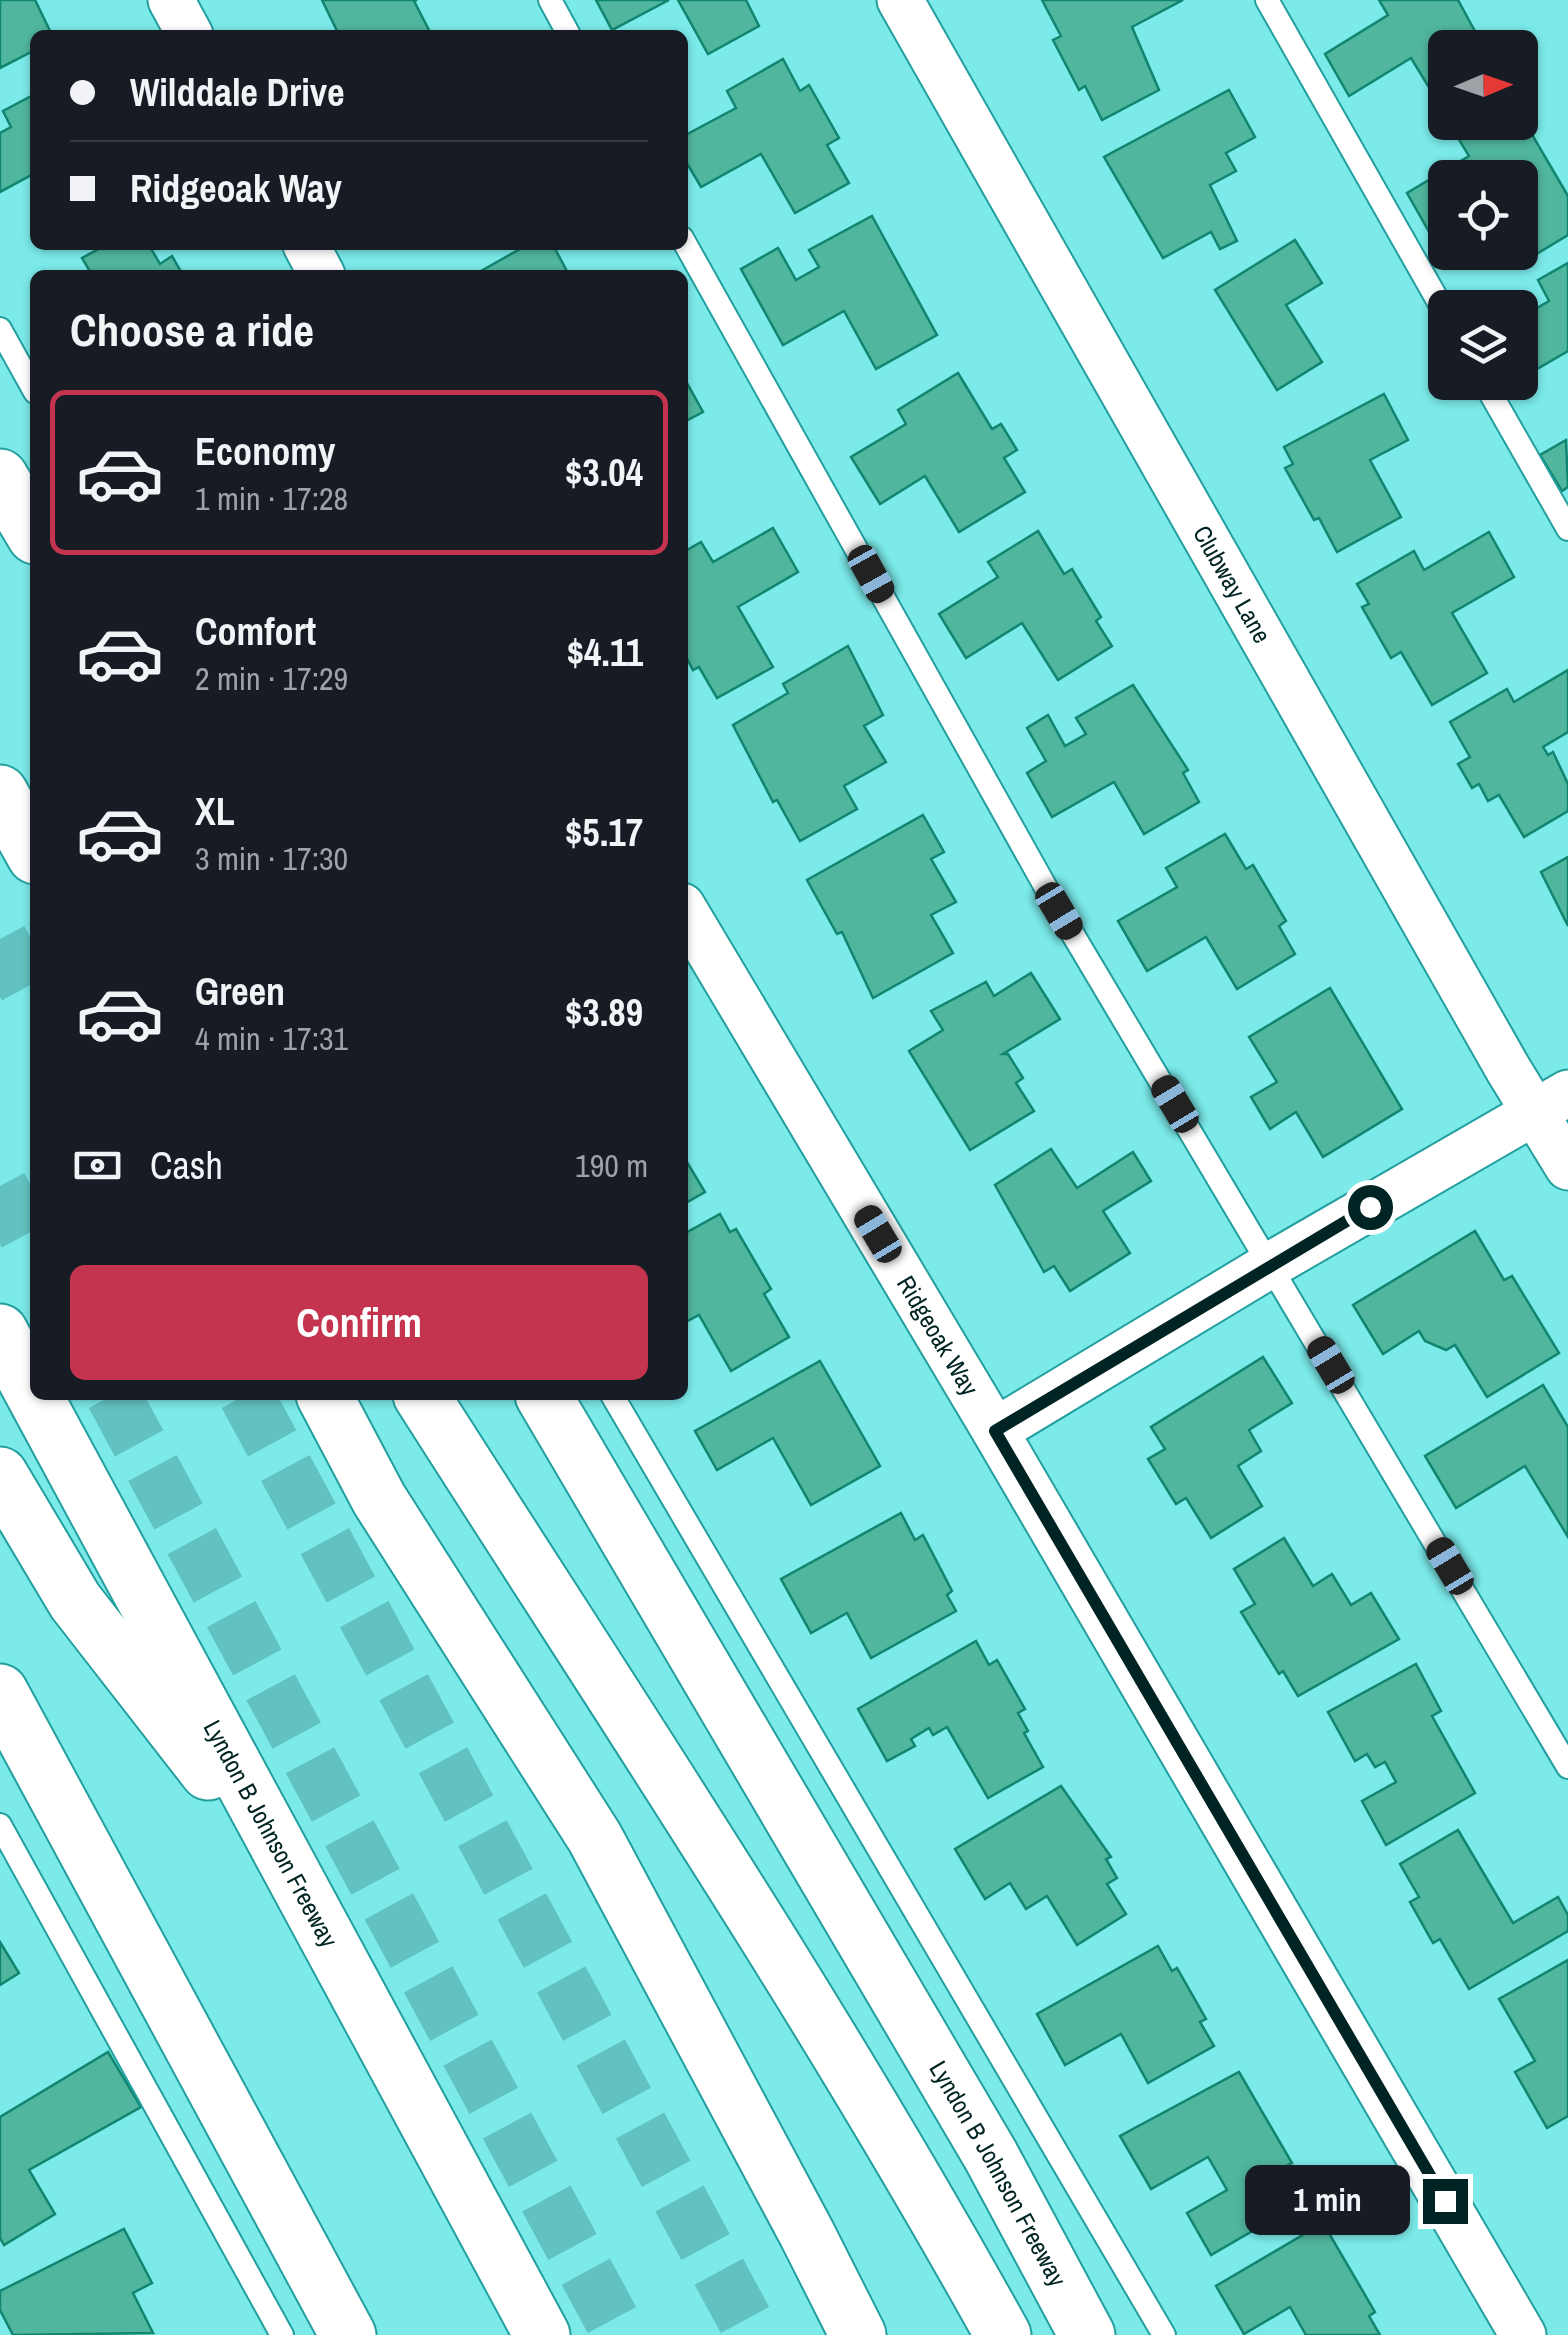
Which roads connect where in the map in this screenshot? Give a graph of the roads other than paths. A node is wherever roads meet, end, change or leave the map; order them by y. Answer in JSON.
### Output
{"nodes":[{"id":1,"x":171,"y":0,"type":"edge"},
{"id":2,"x":550,"y":0,"type":"edge"},
{"id":3,"x":900,"y":0,"type":"edge"},
{"id":4,"x":1267,"y":0,"type":"edge"},
{"id":5,"x":187,"y":30,"type":"edge"},
{"id":6,"x":566,"y":30,"type":"edge"},
{"id":7,"x":688,"y":249,"type":"edge"},
{"id":8,"x":1432,"y":290,"type":"edge"},
{"id":9,"x":0,"y":329,"type":"edge"},
{"id":10,"x":30,"y":383,"type":"edge"},
{"id":11,"x":1494,"y":400,"type":"edge"},
{"id":12,"x":0,"y":477,"type":"edge"},
{"id":13,"x":30,"y":528,"type":"edge"},
{"id":14,"x":1568,"y":530,"type":"edge"},
{"id":15,"x":0,"y":792,"type":"edge"},
{"id":16,"x":30,"y":847,"type":"edge"},
{"id":17,"x":688,"y":916,"type":"edge"},
{"id":18,"x":1552,"y":1103,"type":"edge"},
{"id":19,"x":1568,"y":1166,"type":"edge"},
{"id":20,"x":1272,"y":1264,"type":"junction"},
{"id":21,"x":0,"y":1332,"type":"edge"},
{"id":22,"x":30,"y":1387,"type":"edge"},
{"id":23,"x":37,"y":1400,"type":"edge"},
{"id":24,"x":327,"y":1400,"type":"edge"},
{"id":25,"x":424,"y":1400,"type":"edge"},
{"id":26,"x":545,"y":1400,"type":"edge"},
{"id":27,"x":615,"y":1400,"type":"edge"},
{"id":28,"x":995,"y":1431,"type":"junction"},
{"id":29,"x":0,"y":1475,"type":"edge"},
{"id":30,"x":0,"y":1692,"type":"edge"},
{"id":31,"x":1568,"y":1767,"type":"edge"},
{"id":32,"x":0,"y":1825,"type":"edge"},
{"id":33,"x":308,"y":1901,"type":"junction"},
{"id":34,"x":282,"y":2335,"type":"edge"},
{"id":35,"x":348,"y":2335,"type":"edge"},
{"id":36,"x":542,"y":2335,"type":"edge"},
{"id":37,"x":858,"y":2335,"type":"edge"},
{"id":38,"x":1002,"y":2335,"type":"edge"},
{"id":39,"x":1087,"y":2335,"type":"edge"},
{"id":40,"x":1164,"y":2335,"type":"edge"},
{"id":41,"x":1524,"y":2335,"type":"edge"}],
"edges":[{"from":1,"to":5,"type":"street"},
{"from":2,"to":6,"type":"lane"},
{"from":3,"to":18,"type":"street","name":"Clubway Lane"},
{"from":4,"to":8,"type":"lane"},
{"from":7,"to":20,"type":"lane"},
{"from":9,"to":10,"type":"lane"},
{"from":11,"to":14,"type":"lane"},
{"from":12,"to":13,"type":"main road"},
{"from":15,"to":16,"type":"main road"},
{"from":17,"to":28,"type":"street","name":"Ridgeoak Way"},
{"from":18,"to":19,"type":"street","name":"Clubway Lane"},
{"from":18,"to":20,"type":"street"},
{"from":20,"to":28,"type":"street"},
{"from":20,"to":31,"type":"lane"},
{"from":21,"to":22,"type":"main road","name":"Lyndon B Johnson Freeway"},
{"from":23,"to":33,"type":"main road","name":"Lyndon B Johnson Freeway"},
{"from":24,"to":37,"type":"main road"},
{"from":25,"to":38,"type":"main road"},
{"from":26,"to":39,"type":"main road","name":"Lyndon B Johnson Freeway"},
{"from":27,"to":40,"type":"lane"},
{"from":28,"to":41,"type":"street","name":"Ridgeoak Way"},
{"from":29,"to":33,"type":"main road"},
{"from":30,"to":35,"type":"main road"},
{"from":32,"to":34,"type":"lane"},
{"from":33,"to":36,"type":"main road","name":"Lyndon B Johnson Freeway"}]}
